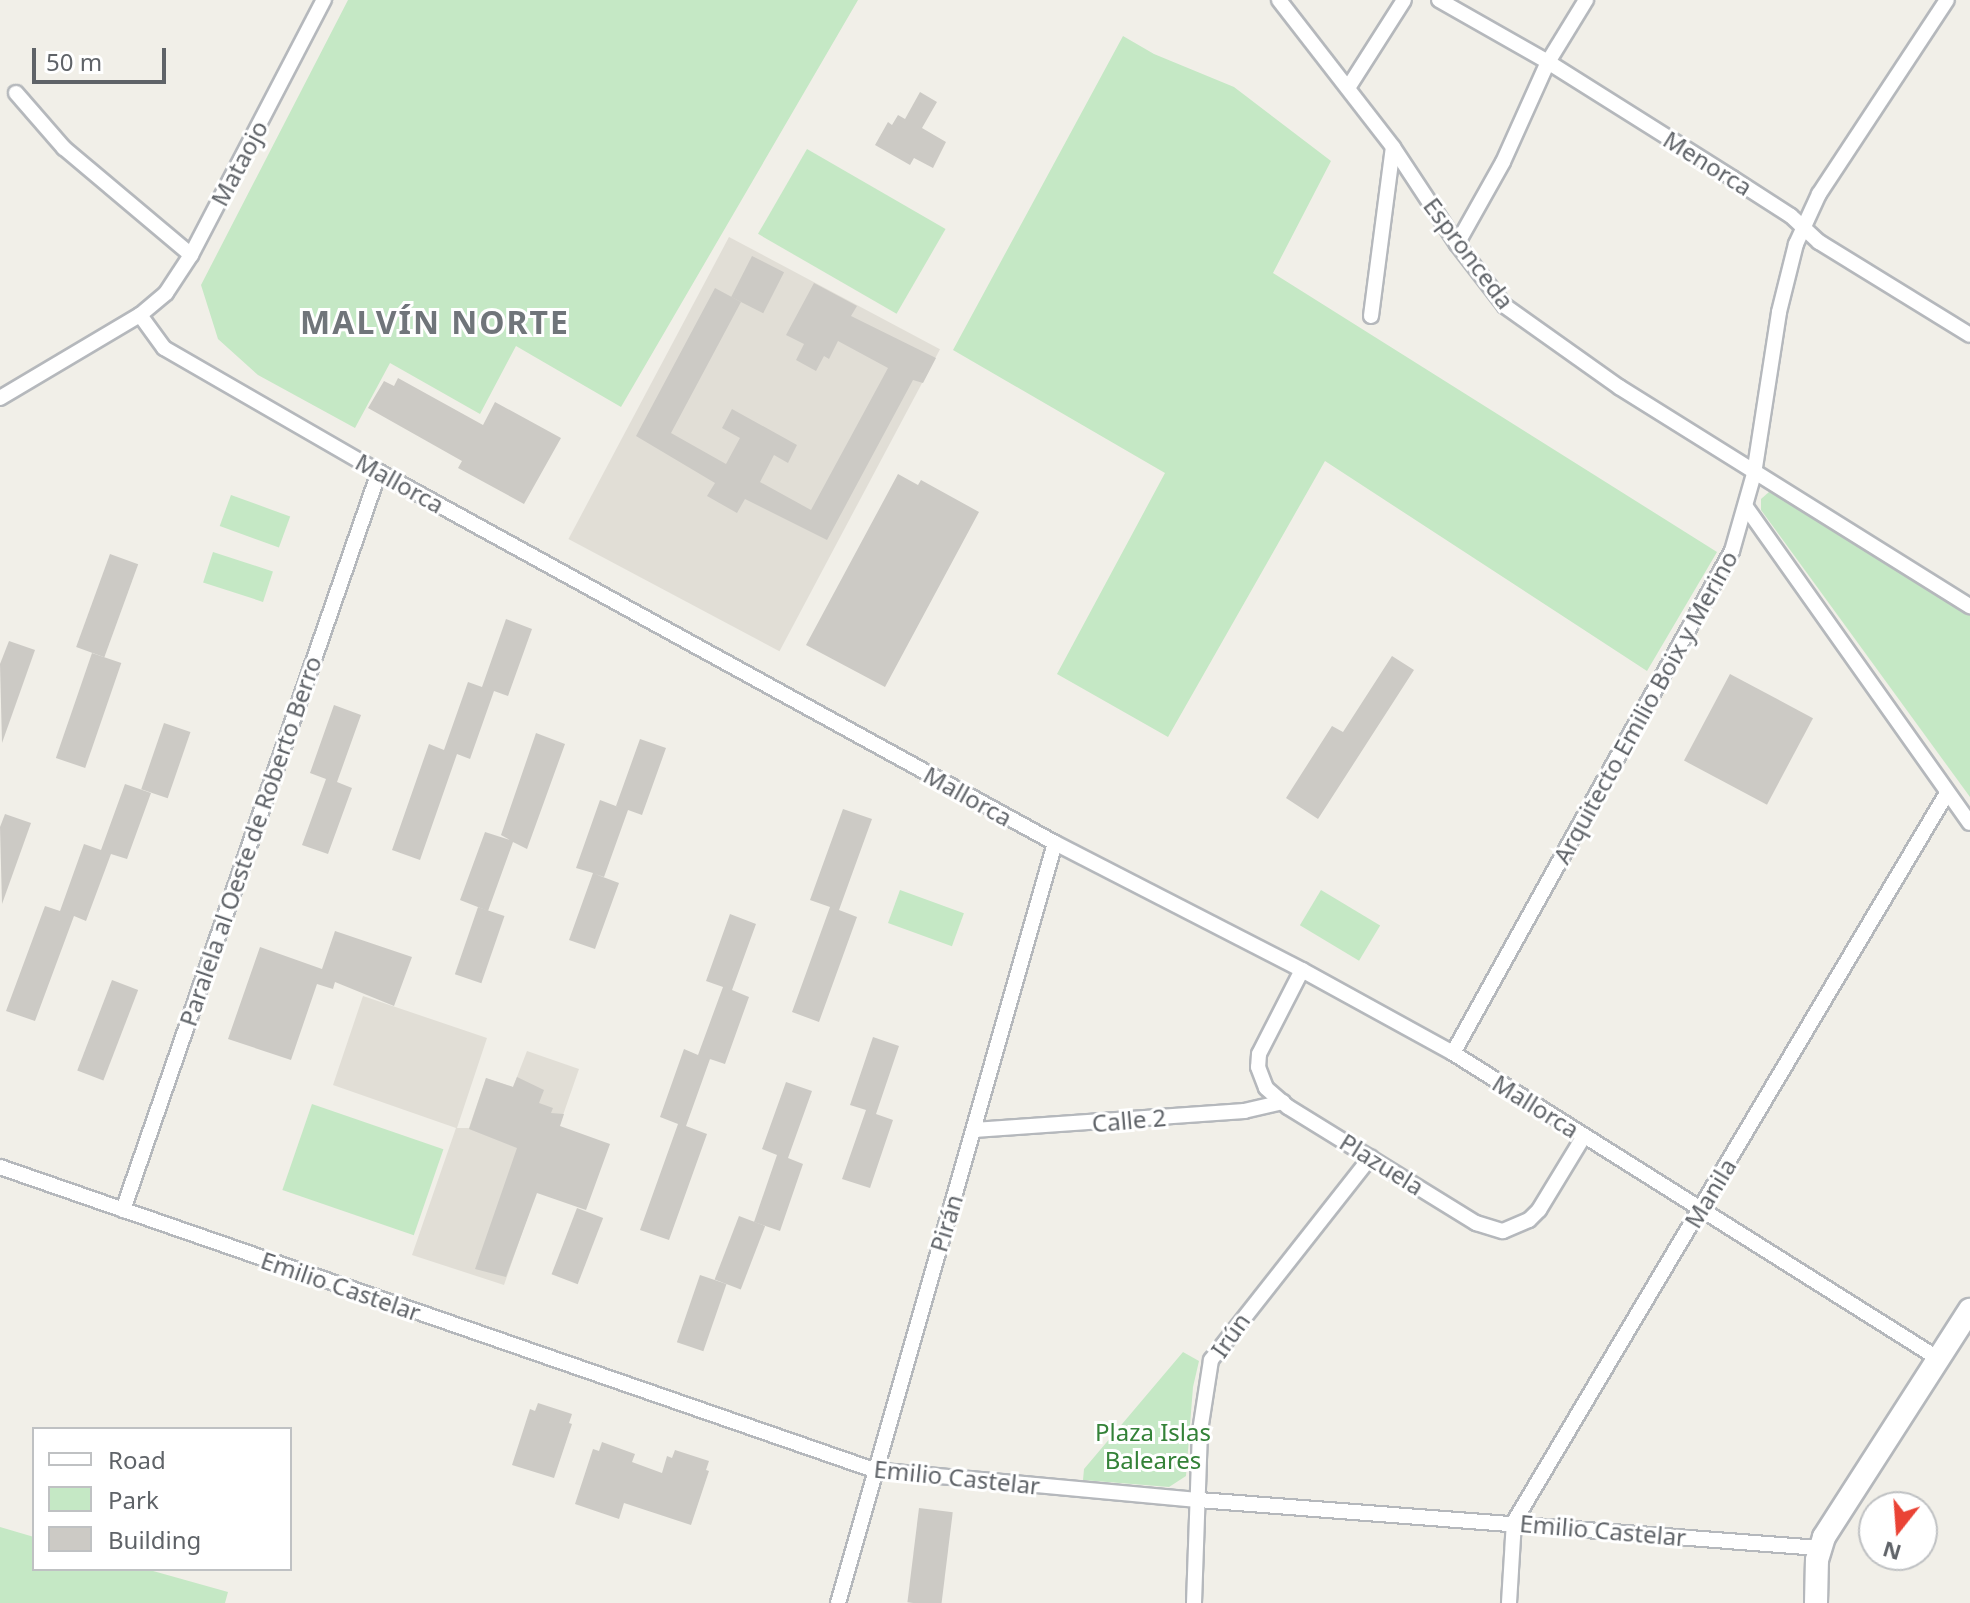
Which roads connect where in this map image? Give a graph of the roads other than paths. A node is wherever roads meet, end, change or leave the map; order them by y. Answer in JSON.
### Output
{"nodes":[{"id":1,"x":324,"y":0,"type":"edge"},
{"id":2,"x":1279,"y":0,"type":"edge"},
{"id":3,"x":1404,"y":0,"type":"edge"},
{"id":4,"x":1439,"y":0,"type":"edge"},
{"id":5,"x":1586,"y":0,"type":"edge"},
{"id":6,"x":1947,"y":0,"type":"edge"},
{"id":7,"x":1548,"y":62,"type":"junction"},
{"id":8,"x":1348,"y":88,"type":"junction"},
{"id":9,"x":16,"y":93,"type":"dead end"},
{"id":10,"x":1393,"y":147,"type":"junction"},
{"id":11,"x":1803,"y":228,"type":"junction"},
{"id":12,"x":1457,"y":244,"type":"junction"},
{"id":13,"x":191,"y":255,"type":"junction"},
{"id":14,"x":140,"y":315,"type":"junction"},
{"id":15,"x":1371,"y":316,"type":"dead end"},
{"id":16,"x":1970,"y":335,"type":"edge"},
{"id":17,"x":0,"y":398,"type":"edge"},
{"id":18,"x":379,"y":472,"type":"junction"},
{"id":19,"x":1754,"y":474,"type":"junction"},
{"id":20,"x":1746,"y":507,"type":"junction"},
{"id":21,"x":1970,"y":606,"type":"edge"},
{"id":22,"x":1947,"y":793,"type":"junction"},
{"id":23,"x":1970,"y":823,"type":"edge"},
{"id":24,"x":1055,"y":843,"type":"junction"},
{"id":25,"x":1302,"y":970,"type":"junction"},
{"id":26,"x":1453,"y":1053,"type":"junction"},
{"id":27,"x":1283,"y":1102,"type":"junction"},
{"id":28,"x":974,"y":1130,"type":"junction"},
{"id":29,"x":1584,"y":1136,"type":"junction"},
{"id":30,"x":1371,"y":1157,"type":"junction"},
{"id":31,"x":0,"y":1167,"type":"edge"},
{"id":32,"x":1701,"y":1209,"type":"junction"},
{"id":33,"x":123,"y":1210,"type":"junction"},
{"id":34,"x":1970,"y":1310,"type":"edge"},
{"id":35,"x":1939,"y":1359,"type":"junction"},
{"id":36,"x":874,"y":1470,"type":"junction"},
{"id":37,"x":1199,"y":1500,"type":"junction"},
{"id":38,"x":1514,"y":1522,"type":"junction"},
{"id":39,"x":1819,"y":1548,"type":"junction"},
{"id":40,"x":838,"y":1603,"type":"edge"},
{"id":41,"x":1194,"y":1603,"type":"edge"},
{"id":42,"x":1509,"y":1603,"type":"edge"},
{"id":43,"x":1816,"y":1603,"type":"edge"}],
"edges":[{"from":1,"to":13,"type":"street","name":"Mataojo"},
{"from":2,"to":8,"type":"street","name":"Espronceda"},
{"from":3,"to":8,"type":"street"},
{"from":4,"to":7,"type":"street","name":"Menorca"},
{"from":5,"to":7,"type":"street"},
{"from":6,"to":11,"type":"street","name":"Arquitecto Emilio Boix y Merino"},
{"from":7,"to":11,"type":"street","name":"Menorca"},
{"from":7,"to":12,"type":"street"},
{"from":8,"to":10,"type":"street","name":"Espronceda"},
{"from":9,"to":13,"type":"street"},
{"from":10,"to":12,"type":"street","name":"Espronceda"},
{"from":10,"to":15,"type":"street"},
{"from":11,"to":16,"type":"street","name":"Menorca"},
{"from":11,"to":19,"type":"street","name":"Arquitecto Emilio Boix y Merino"},
{"from":12,"to":19,"type":"street","name":"Espronceda"},
{"from":13,"to":14,"type":"street","name":"Mataojo"},
{"from":14,"to":17,"type":"street"},
{"from":14,"to":18,"type":"street","name":"Mallorca"},
{"from":18,"to":24,"type":"street","name":"Mallorca"},
{"from":18,"to":33,"type":"street","name":"Paralela al Oeste de Roberto Berro"},
{"from":19,"to":20,"type":"street","name":"Arquitecto Emilio Boix y Merino"},
{"from":19,"to":21,"type":"street","name":"Espronceda"},
{"from":20,"to":22,"type":"street"},
{"from":20,"to":26,"type":"street","name":"Arquitecto Emilio Boix y Merino"},
{"from":22,"to":23,"type":"street"},
{"from":22,"to":32,"type":"street","name":"Manila"},
{"from":24,"to":25,"type":"street","name":"Mallorca"},
{"from":24,"to":28,"type":"street","name":"Pirán"},
{"from":25,"to":26,"type":"street","name":"Mallorca"},
{"from":25,"to":27,"type":"street","name":"Plazuela"},
{"from":26,"to":29,"type":"street","name":"Mallorca"},
{"from":27,"to":28,"type":"street","name":"Calle 2"},
{"from":27,"to":30,"type":"street","name":"Plazuela"},
{"from":28,"to":36,"type":"street","name":"Pirán"},
{"from":29,"to":30,"type":"street","name":"Plazuela"},
{"from":29,"to":32,"type":"street","name":"Mallorca"},
{"from":30,"to":37,"type":"street","name":"Irún"},
{"from":31,"to":33,"type":"street","name":"Emilio Castelar"},
{"from":32,"to":35,"type":"street","name":"Mallorca"},
{"from":32,"to":38,"type":"street","name":"Manila"},
{"from":33,"to":36,"type":"street","name":"Emilio Castelar"},
{"from":34,"to":35,"type":"street"},
{"from":35,"to":39,"type":"street"},
{"from":36,"to":37,"type":"street","name":"Emilio Castelar"},
{"from":36,"to":40,"type":"street","name":"Pirán"},
{"from":37,"to":38,"type":"street","name":"Emilio Castelar"},
{"from":37,"to":41,"type":"street","name":"Irún"},
{"from":38,"to":39,"type":"street","name":"Emilio Castelar"},
{"from":38,"to":42,"type":"street","name":"Manila"},
{"from":39,"to":43,"type":"street"}]}
